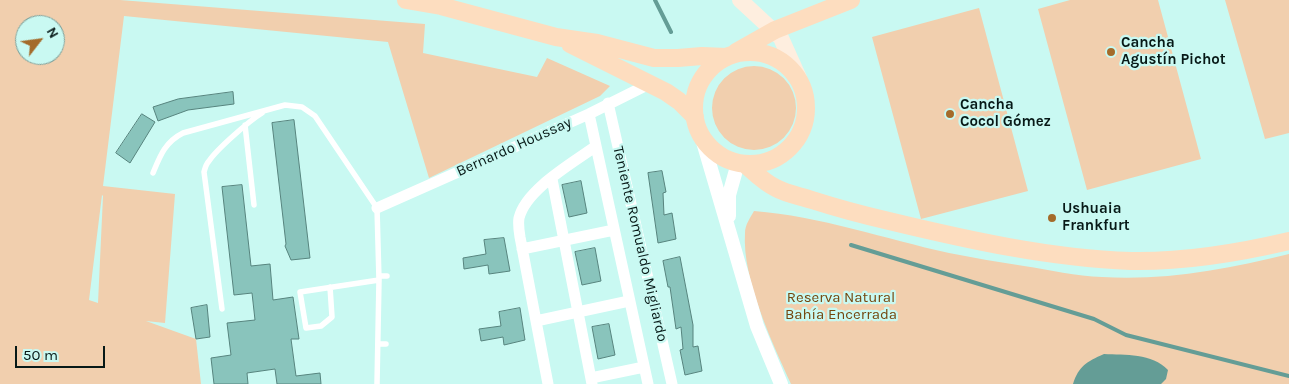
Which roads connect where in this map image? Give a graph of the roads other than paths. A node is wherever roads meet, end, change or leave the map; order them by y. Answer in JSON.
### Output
{"nodes":[{"id":1,"x":406,"y":0,"type":"edge"},
{"id":2,"x":411,"y":0,"type":"edge"},
{"id":3,"x":851,"y":0,"type":"edge"},
{"id":4,"x":743,"y":4,"type":"edge"},
{"id":5,"x":768,"y":34,"type":"junction"},
{"id":6,"x":556,"y":37,"type":"junction"},
{"id":7,"x":729,"y":56,"type":"junction"},
{"id":8,"x":798,"y":78,"type":"junction"},
{"id":9,"x":649,"y":84,"type":"junction"},
{"id":10,"x":608,"y":103,"type":"junction"},
{"id":11,"x":270,"y":109,"type":"junction"},
{"id":12,"x":589,"y":114,"type":"junction"},
{"id":13,"x":694,"y":117,"type":"junction"},
{"id":14,"x":245,"y":125,"type":"junction"},
{"id":15,"x":701,"y":135,"type":"junction"},
{"id":16,"x":596,"y":146,"type":"junction"},
{"id":17,"x":742,"y":164,"type":"junction"},
{"id":18,"x":153,"y":173,"type":"dead end"},
{"id":19,"x":552,"y":179,"type":"junction"},
{"id":20,"x":254,"y":205,"type":"dead end"},
{"id":21,"x":376,"y":208,"type":"junction"},
{"id":22,"x":614,"y":230,"type":"junction"},
{"id":23,"x":730,"y":236,"type":"junction"},
{"id":24,"x":564,"y":240,"type":"junction"},
{"id":25,"x":1289,"y":241,"type":"edge"},
{"id":26,"x":522,"y":250,"type":"junction"},
{"id":27,"x":387,"y":276,"type":"dead end"},
{"id":28,"x":379,"y":278,"type":"junction"},
{"id":29,"x":330,"y":287,"type":"junction"},
{"id":30,"x":629,"y":301,"type":"junction"},
{"id":31,"x":222,"y":309,"type":"dead end"},
{"id":32,"x":578,"y":312,"type":"junction"},
{"id":33,"x":536,"y":321,"type":"junction"},
{"id":34,"x":378,"y":344,"type":"junction"},
{"id":35,"x":386,"y":344,"type":"dead end"},
{"id":36,"x":644,"y":367,"type":"junction"},
{"id":37,"x":591,"y":381,"type":"edge"},
{"id":38,"x":377,"y":384,"type":"edge"},
{"id":39,"x":548,"y":384,"type":"edge"},
{"id":40,"x":648,"y":384,"type":"edge"},
{"id":41,"x":672,"y":384,"type":"edge"},
{"id":42,"x":782,"y":384,"type":"edge"}],
"edges":[{"from":1,"to":2,"type":"main road"},
{"from":2,"to":6,"type":"main road"},
{"from":3,"to":5,"type":"main road"},
{"from":4,"to":5,"type":"main road"},
{"from":5,"to":7,"type":"main road"},
{"from":5,"to":8,"type":"main road"},
{"from":6,"to":7,"type":"main road"},
{"from":6,"to":9,"type":"main road"},
{"from":7,"to":8,"type":"main road"},
{"from":7,"to":13,"type":"main road"},
{"from":8,"to":17,"type":"main road"},
{"from":9,"to":10,"type":"street","name":"Bernardo Houssay"},
{"from":9,"to":13,"type":"main road"},
{"from":10,"to":12,"type":"street","name":"Bernardo Houssay"},
{"from":10,"to":41,"type":"street","name":"Teniente Romualdo Migliardo"},
{"from":11,"to":14,"type":"lane"},
{"from":11,"to":18,"type":"lane"},
{"from":11,"to":21,"type":"lane"},
{"from":12,"to":16,"type":"street","name":"Teniente Romualdo Migliardo"},
{"from":12,"to":21,"type":"street","name":"Bernardo Houssay"},
{"from":13,"to":15,"type":"main road"},
{"from":14,"to":20,"type":"lane"},
{"from":14,"to":31,"type":"lane"},
{"from":15,"to":17,"type":"main road"},
{"from":15,"to":23,"type":"street"},
{"from":16,"to":19,"type":"street"},
{"from":16,"to":22,"type":"street","name":"Teniente Romualdo Migliardo"},
{"from":17,"to":23,"type":"street"},
{"from":17,"to":25,"type":"main road"},
{"from":19,"to":24,"type":"street"},
{"from":19,"to":26,"type":"street"},
{"from":21,"to":28,"type":"lane"},
{"from":22,"to":24,"type":"street"},
{"from":22,"to":30,"type":"street","name":"Teniente Romualdo Migliardo"},
{"from":23,"to":42,"type":"street"},
{"from":24,"to":26,"type":"street"},
{"from":24,"to":32,"type":"street"},
{"from":26,"to":33,"type":"street"},
{"from":27,"to":28,"type":"lane"},
{"from":28,"to":29,"type":"lane"},
{"from":28,"to":34,"type":"lane"},
{"from":29,"to":29,"type":"lane"},
{"from":30,"to":32,"type":"street"},
{"from":30,"to":36,"type":"street","name":"Teniente Romualdo Migliardo"},
{"from":32,"to":33,"type":"street"},
{"from":32,"to":37,"type":"street"},
{"from":33,"to":39,"type":"street"},
{"from":34,"to":35,"type":"lane"},
{"from":34,"to":38,"type":"lane"},
{"from":36,"to":37,"type":"street"},
{"from":36,"to":40,"type":"street","name":"Teniente Romualdo Migliardo"}]}
